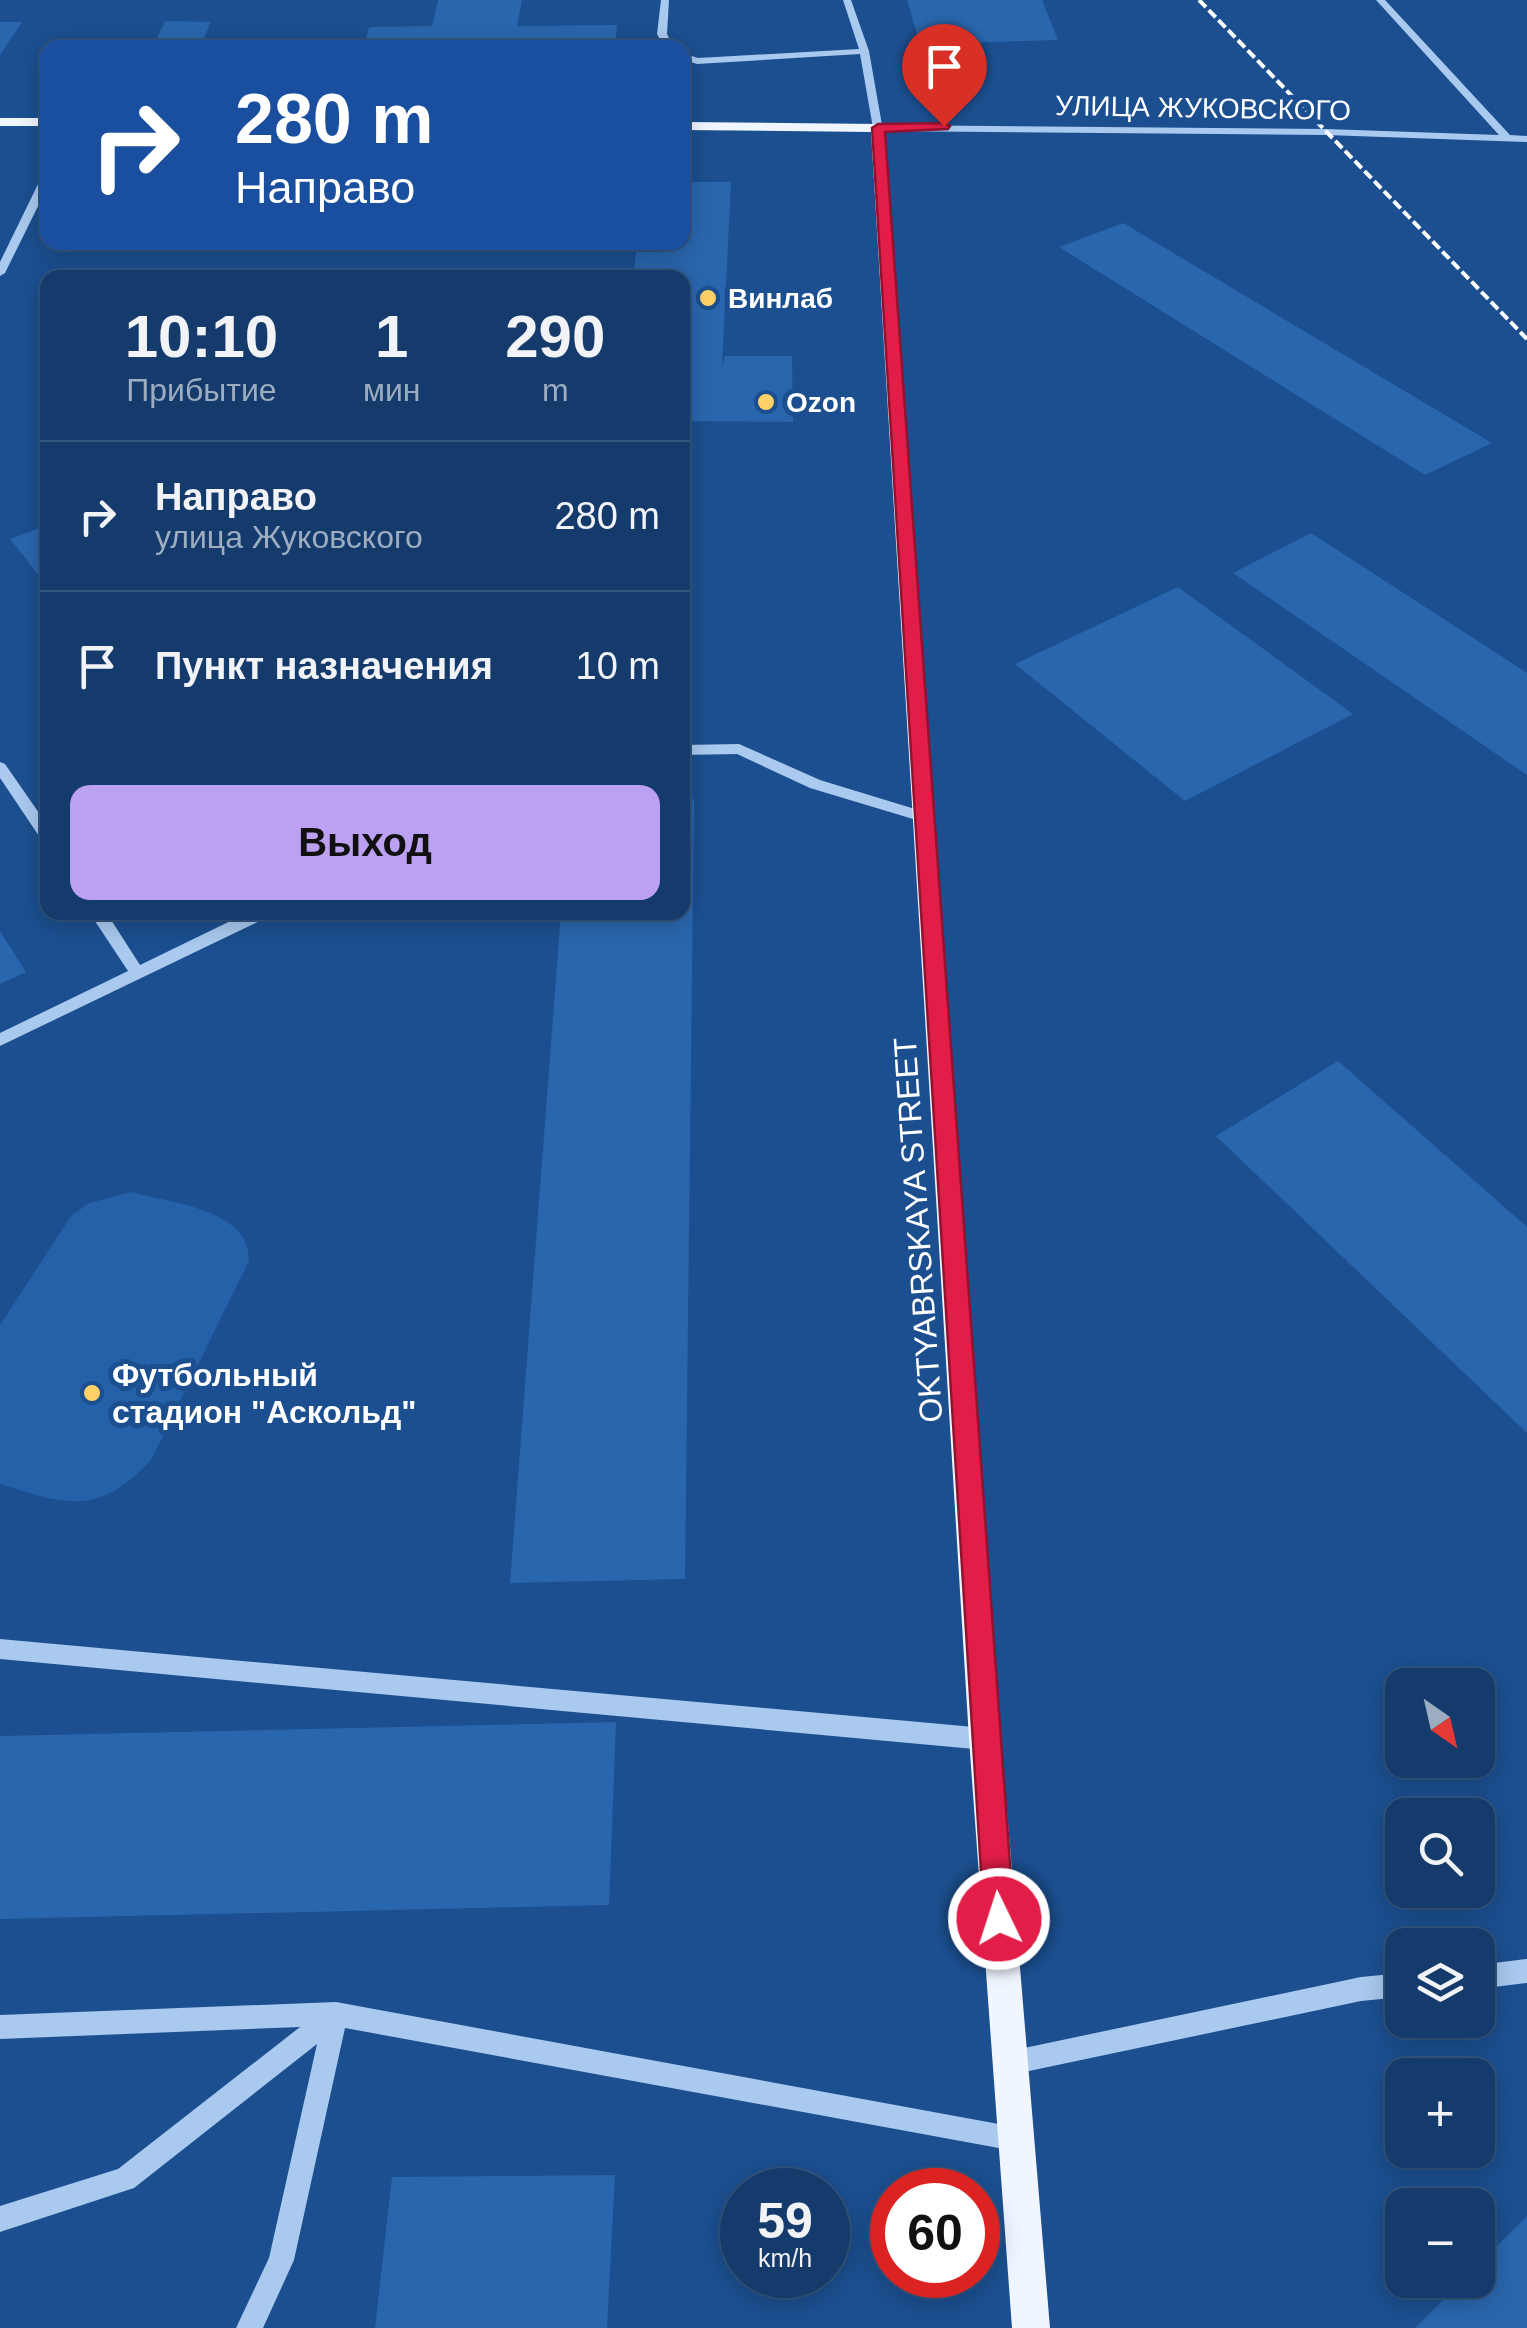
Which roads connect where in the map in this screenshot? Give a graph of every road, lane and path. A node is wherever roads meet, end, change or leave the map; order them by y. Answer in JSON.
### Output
{"nodes":[{"id":1,"x":666,"y":0,"type":"edge"},
{"id":2,"x":847,"y":0,"type":"edge"},
{"id":3,"x":1380,"y":0,"type":"edge"},
{"id":4,"x":665,"y":40,"type":"edge"},
{"id":5,"x":864,"y":51,"type":"junction"},
{"id":6,"x":690,"y":59,"type":"edge"},
{"id":7,"x":0,"y":122,"type":"edge"},
{"id":8,"x":40,"y":122,"type":"edge"},
{"id":9,"x":690,"y":126,"type":"edge"},
{"id":10,"x":878,"y":128,"type":"junction"},
{"id":11,"x":1508,"y":139,"type":"junction"},
{"id":12,"x":1527,"y":139,"type":"edge"},
{"id":13,"x":40,"y":190,"type":"edge"},
{"id":14,"x":0,"y":273,"type":"edge"},
{"id":15,"x":690,"y":750,"type":"edge"},
{"id":16,"x":0,"y":767,"type":"edge"},
{"id":17,"x":923,"y":818,"type":"junction"},
{"id":18,"x":40,"y":826,"type":"edge"},
{"id":19,"x":102,"y":920,"type":"edge"},
{"id":20,"x":248,"y":920,"type":"edge"},
{"id":21,"x":138,"y":974,"type":"junction"},
{"id":22,"x":0,"y":1040,"type":"edge"},
{"id":23,"x":0,"y":1649,"type":"edge"},
{"id":24,"x":985,"y":1739,"type":"junction"},
{"id":25,"x":1527,"y":1972,"type":"edge"},
{"id":26,"x":1495,"y":1975,"type":"edge"},
{"id":27,"x":1385,"y":1987,"type":"edge"},
{"id":28,"x":336,"y":2014,"type":"junction"},
{"id":29,"x":0,"y":2027,"type":"edge"},
{"id":30,"x":1010,"y":2064,"type":"junction"},
{"id":31,"x":1015,"y":2139,"type":"junction"},
{"id":32,"x":0,"y":2219,"type":"edge"},
{"id":33,"x":249,"y":2328,"type":"edge"},
{"id":34,"x":1031,"y":2328,"type":"edge"}],
"edges":[{"from":1,"to":4,"type":"street"},
{"from":2,"to":5,"type":"street"},
{"from":3,"to":11,"type":"street"},
{"from":5,"to":6,"type":"street"},
{"from":5,"to":10,"type":"street"},
{"from":7,"to":8,"type":"main road"},
{"from":9,"to":10,"type":"main road"},
{"from":10,"to":11,"type":"street","name":"УЛИЦА ЖУКОВСКОГО"},
{"from":10,"to":17,"type":"main road","name":"OKTYABRSKAYA STREET"},
{"from":11,"to":12,"type":"street","name":"УЛИЦА ЖУКОВСКОГО"},
{"from":13,"to":14,"type":"street"},
{"from":15,"to":17,"type":"street"},
{"from":16,"to":18,"type":"street"},
{"from":17,"to":24,"type":"main road","name":"OKTYABRSKAYA STREET"},
{"from":19,"to":21,"type":"street"},
{"from":20,"to":21,"type":"street"},
{"from":21,"to":22,"type":"street"},
{"from":23,"to":24,"type":"street"},
{"from":24,"to":30,"type":"main road","name":"OKTYABRSKAYA STREET"},
{"from":25,"to":26,"type":"street"},
{"from":27,"to":30,"type":"street"},
{"from":28,"to":29,"type":"street"},
{"from":28,"to":31,"type":"street"},
{"from":28,"to":32,"type":"street"},
{"from":28,"to":33,"type":"street"},
{"from":30,"to":31,"type":"main road","name":"OKTYABRSKAYA STREET"},
{"from":31,"to":34,"type":"main road","name":"OKTYABRSKAYA STREET"}]}
